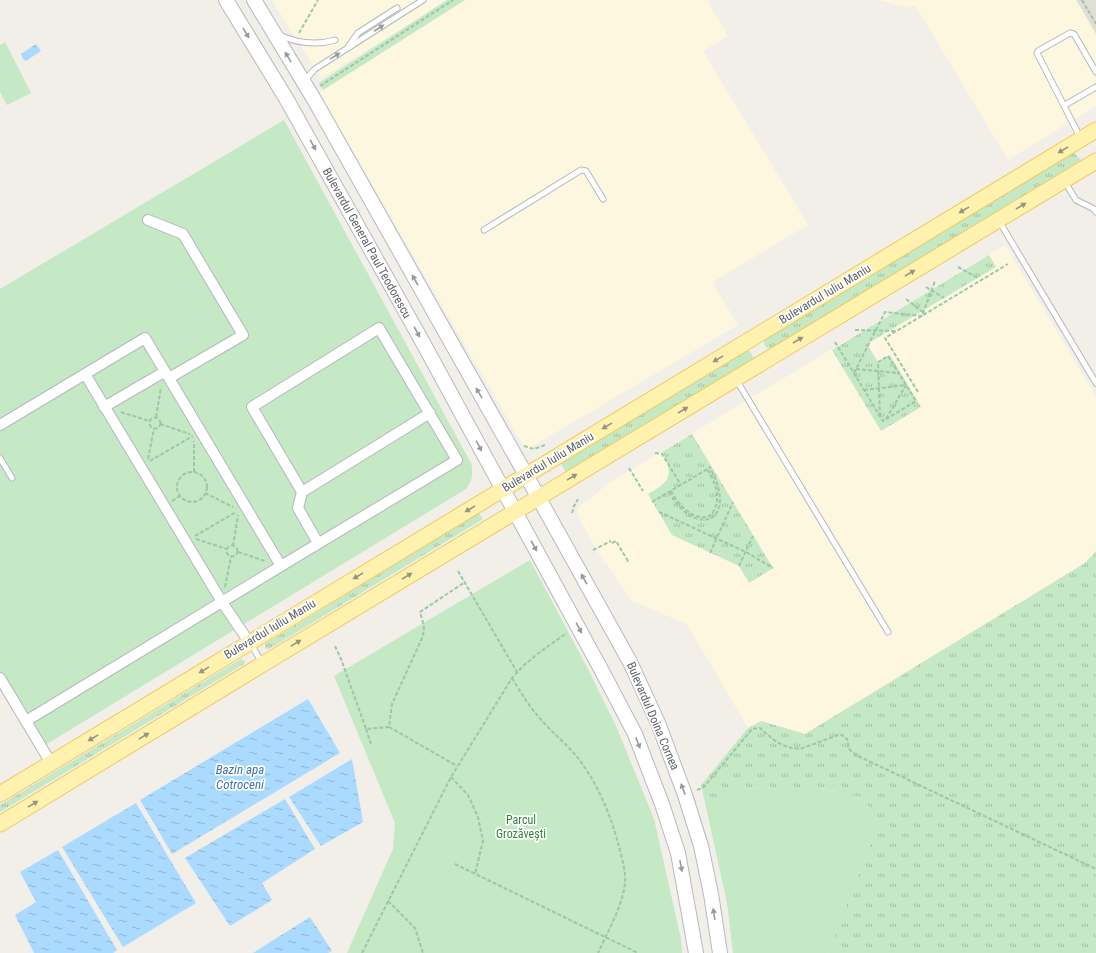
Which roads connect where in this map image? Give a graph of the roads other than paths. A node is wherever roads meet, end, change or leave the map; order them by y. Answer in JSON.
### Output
{"nodes":[{"id":1,"x":226,"y":0,"type":"edge"},
{"id":2,"x":254,"y":0,"type":"edge"},
{"id":3,"x":423,"y":0,"type":"edge"},
{"id":4,"x":397,"y":8,"type":"dead end"},
{"id":5,"x":274,"y":32,"type":"junction"},
{"id":6,"x":335,"y":40,"type":"dead end"},
{"id":7,"x":346,"y":49,"type":"junction"},
{"id":8,"x":1096,"y":72,"type":"edge"},
{"id":9,"x":303,"y":82,"type":"junction"},
{"id":10,"x":1096,"y":87,"type":"edge"},
{"id":11,"x":1065,"y":105,"type":"junction"},
{"id":12,"x":1096,"y":130,"type":"edge"},
{"id":13,"x":1082,"y":139,"type":"junction"},
{"id":14,"x":1096,"y":161,"type":"edge"},
{"id":15,"x":1064,"y":180,"type":"junction"},
{"id":16,"x":603,"y":199,"type":"dead end"},
{"id":17,"x":1096,"y":212,"type":"edge"},
{"id":18,"x":148,"y":220,"type":"dead end"},
{"id":19,"x":998,"y":220,"type":"junction"},
{"id":20,"x":484,"y":230,"type":"dead end"},
{"id":21,"x":84,"y":374,"type":"junction"},
{"id":22,"x":167,"y":375,"type":"junction"},
{"id":23,"x":735,"y":378,"type":"junction"},
{"id":24,"x":1096,"y":383,"type":"edge"},
{"id":25,"x":104,"y":407,"type":"junction"},
{"id":26,"x":430,"y":413,"type":"junction"},
{"id":27,"x":0,"y":425,"type":"edge"},
{"id":28,"x":0,"y":458,"type":"edge"},
{"id":29,"x":526,"y":475,"type":"junction"},
{"id":30,"x":12,"y":478,"type":"dead end"},
{"id":31,"x":503,"y":489,"type":"junction"},
{"id":32,"x":302,"y":492,"type":"junction"},
{"id":33,"x":539,"y":497,"type":"junction"},
{"id":34,"x":516,"y":512,"type":"junction"},
{"id":35,"x":318,"y":544,"type":"junction"},
{"id":36,"x":282,"y":566,"type":"junction"},
{"id":37,"x":222,"y":602,"type":"junction"},
{"id":38,"x":888,"y":632,"type":"dead end"},
{"id":39,"x":249,"y":642,"type":"junction"},
{"id":40,"x":263,"y":664,"type":"junction"},
{"id":41,"x":0,"y":678,"type":"edge"},
{"id":42,"x":26,"y":721,"type":"junction"},
{"id":43,"x":51,"y":763,"type":"junction"},
{"id":44,"x":20,"y":782,"type":"junction"},
{"id":45,"x":0,"y":786,"type":"edge"},
{"id":46,"x":0,"y":794,"type":"edge"},
{"id":47,"x":0,"y":824,"type":"edge"},
{"id":48,"x":696,"y":953,"type":"edge"},
{"id":49,"x":720,"y":953,"type":"edge"}],
"edges":[{"from":1,"to":31,"type":"main road","name":"Bulevardul General Paul Teodorescu","one_way":true},
{"from":2,"to":5,"type":"main road","name":"Bulevardul General Paul Teodorescu"},
{"from":7,"to":3,"type":"lane","one_way":true},
{"from":4,"to":7,"type":"lane"},
{"from":5,"to":6,"type":"lane"},
{"from":9,"to":5,"type":"main road","name":"Bulevardul General Paul Teodorescu","one_way":true},
{"from":9,"to":7,"type":"lane","one_way":true},
{"from":8,"to":11,"type":"lane"},
{"from":29,"to":9,"type":"main road","name":"Bulevardul General Paul Teodorescu","one_way":true},
{"from":10,"to":11,"type":"lane"},
{"from":11,"to":13,"type":"lane"},
{"from":12,"to":13,"type":"main road","name":"Bulevardul Iuliu Maniu"},
{"from":13,"to":29,"type":"main road","name":"Bulevardul Iuliu Maniu","one_way":true},
{"from":14,"to":15,"type":"main road","name":"Bulevardul Iuliu Maniu"},
{"from":15,"to":17,"type":"lane"},
{"from":19,"to":15,"type":"main road","name":"Bulevardul Iuliu Maniu","one_way":true},
{"from":16,"to":20,"type":"lane"},
{"from":18,"to":22,"type":"street"},
{"from":23,"to":19,"type":"main road","name":"Bulevardul Iuliu Maniu","one_way":true},
{"from":19,"to":24,"type":"lane"},
{"from":21,"to":22,"type":"street"},
{"from":21,"to":25,"type":"street"},
{"from":21,"to":27,"type":"street"},
{"from":22,"to":25,"type":"street"},
{"from":22,"to":36,"type":"street"},
{"from":33,"to":23,"type":"main road","name":"Bulevardul Iuliu Maniu","one_way":true},
{"from":23,"to":38,"type":"lane"},
{"from":25,"to":37,"type":"street"},
{"from":26,"to":32,"type":"street"},
{"from":26,"to":32,"type":"street"},
{"from":26,"to":35,"type":"street"},
{"from":28,"to":30,"type":"lane"},
{"from":29,"to":31,"type":"main road","name":"Bulevardul Iuliu Maniu"},
{"from":29,"to":33,"type":"main road","name":"Bulevardul General Paul Teodorescu"},
{"from":31,"to":34,"type":"main road","name":"Bulevardul General Paul Teodorescu"},
{"from":31,"to":39,"type":"main road","name":"Bulevardul Iuliu Maniu","one_way":true},
{"from":32,"to":35,"type":"street"},
{"from":33,"to":34,"type":"main road","name":"Bulevardul Iuliu Maniu"},
{"from":49,"to":33,"type":"main road","name":"Bulevardul Doina Cornea","one_way":true},
{"from":40,"to":34,"type":"main road","name":"Bulevardul Iuliu Maniu","one_way":true},
{"from":34,"to":48,"type":"main road","name":"Bulevardul Doina Cornea","one_way":true},
{"from":35,"to":36,"type":"street"},
{"from":36,"to":37,"type":"street"},
{"from":37,"to":39,"type":"street"},
{"from":37,"to":42,"type":"street"},
{"from":39,"to":40,"type":"lane"},
{"from":39,"to":43,"type":"main road","name":"Bulevardul Iuliu Maniu","one_way":true},
{"from":47,"to":40,"type":"main road","name":"Bulevardul Iuliu Maniu","one_way":true},
{"from":41,"to":42,"type":"street"},
{"from":42,"to":43,"type":"street"},
{"from":43,"to":44,"type":"main road","name":"Bulevardul Iuliu Maniu"},
{"from":44,"to":45,"type":"main road"},
{"from":44,"to":46,"type":"main road","name":"Bulevardul Iuliu Maniu"}]}
